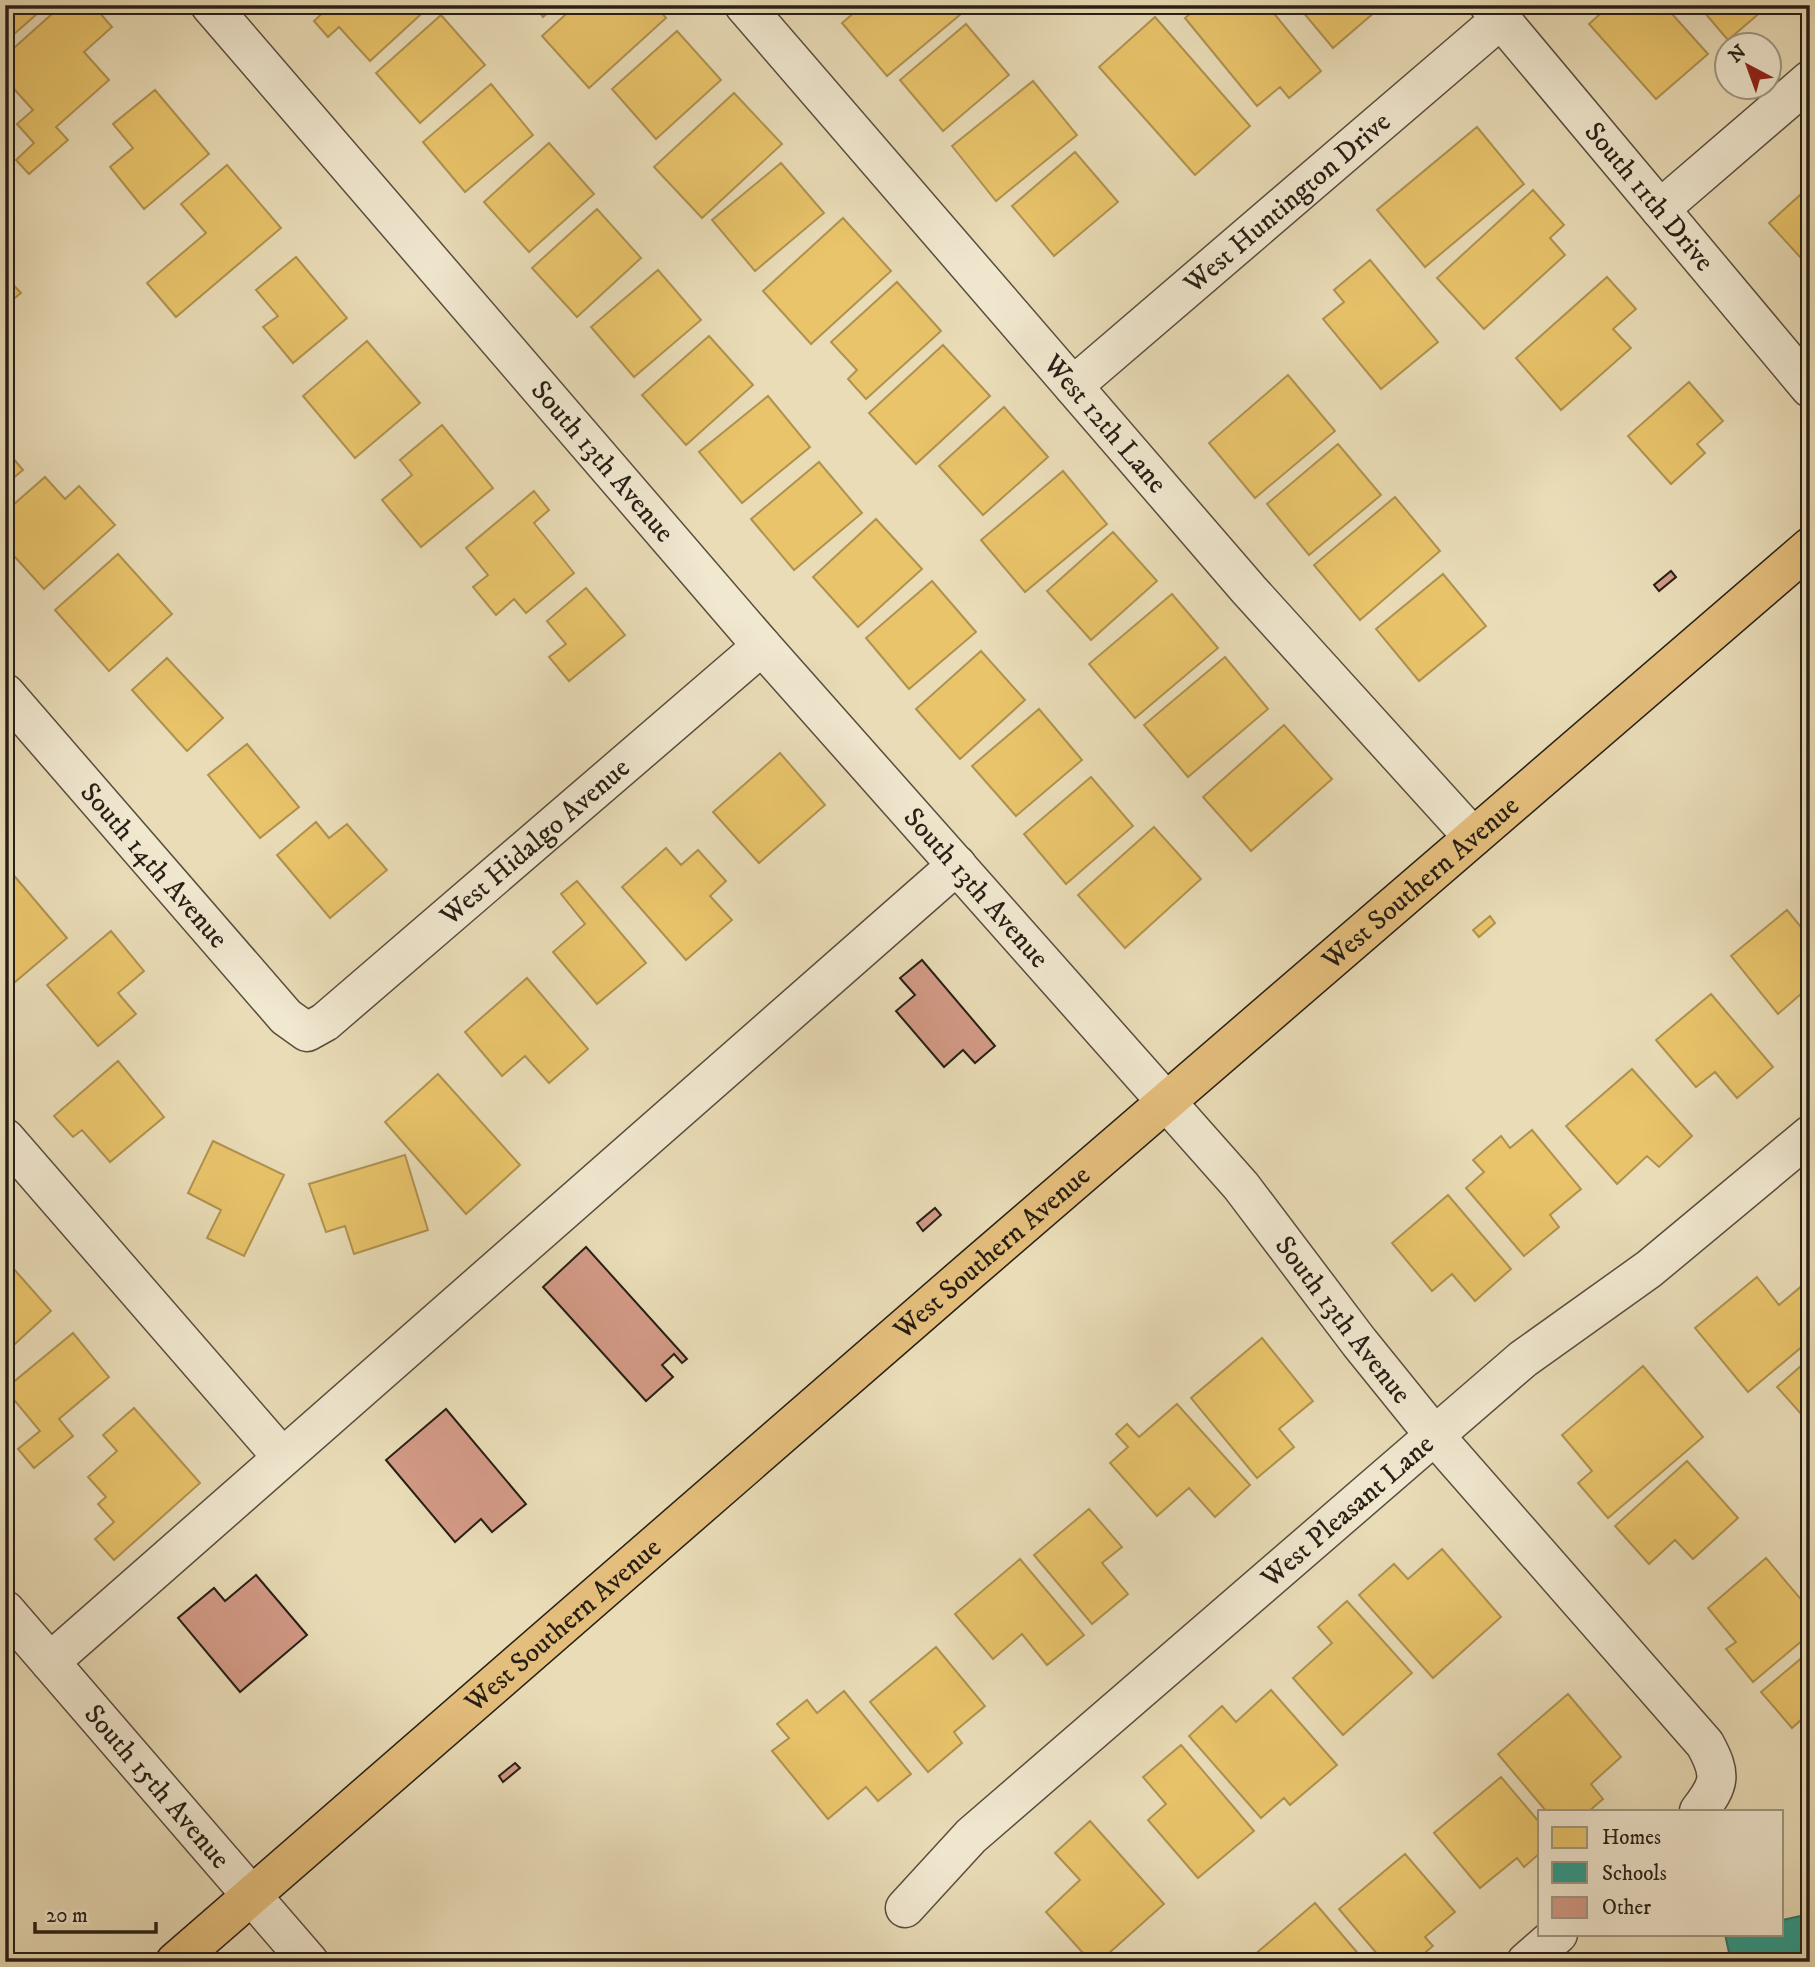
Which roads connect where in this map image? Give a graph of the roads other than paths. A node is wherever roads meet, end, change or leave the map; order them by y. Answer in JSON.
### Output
{"nodes":[{"id":1,"x":210,"y":5,"type":"edge"},
{"id":2,"x":748,"y":7,"type":"edge"},
{"id":3,"x":1495,"y":12,"type":"edge"},
{"id":4,"x":1810,"y":80,"type":"edge"},
{"id":5,"x":1660,"y":209,"type":"junction"},
{"id":6,"x":1073,"y":386,"type":"junction"},
{"id":7,"x":1810,"y":388,"type":"edge"},
{"id":8,"x":1810,"y":547,"type":"edge"},
{"id":9,"x":762,"y":646,"type":"junction"},
{"id":10,"x":5,"y":693,"type":"edge"},
{"id":11,"x":1473,"y":837,"type":"junction"},
{"id":12,"x":957,"y":865,"type":"junction"},
{"id":13,"x":307,"y":1032,"type":"joint"},
{"id":14,"x":1166,"y":1101,"type":"junction"},
{"id":15,"x":5,"y":1138,"type":"edge"},
{"id":16,"x":1806,"y":1145,"type":"edge"},
{"id":17,"x":1435,"y":1436,"type":"junction"},
{"id":18,"x":282,"y":1457,"type":"junction"},
{"id":19,"x":5,"y":1610,"type":"edge"},
{"id":20,"x":50,"y":1662,"type":"junction"},
{"id":21,"x":1708,"y":1799,"type":"edge"},
{"id":22,"x":252,"y":1895,"type":"junction"},
{"id":23,"x":905,"y":1908,"type":"dead end"},
{"id":24,"x":1556,"y":1936,"type":"edge"},
{"id":25,"x":175,"y":1962,"type":"edge"},
{"id":26,"x":309,"y":1962,"type":"edge"},
{"id":27,"x":1526,"y":1962,"type":"edge"}],
"edges":[{"from":1,"to":9,"type":"street","name":"South 13th Avenue"},
{"from":2,"to":6,"type":"street","name":"West 12th Lane"},
{"from":3,"to":5,"type":"street","name":"South 11th Drive"},
{"from":3,"to":6,"type":"street","name":"West Huntington Drive"},
{"from":4,"to":5,"type":"street"},
{"from":5,"to":7,"type":"street","name":"South 11th Drive"},
{"from":6,"to":11,"type":"street","name":"West 12th Lane"},
{"from":8,"to":11,"type":"main road","name":"West Southern Avenue"},
{"from":9,"to":12,"type":"street","name":"South 13th Avenue"},
{"from":9,"to":13,"type":"street","name":"West Hidalgo Avenue"},
{"from":10,"to":13,"type":"street","name":"South 14th Avenue"},
{"from":11,"to":14,"type":"main road","name":"West Southern Avenue"},
{"from":12,"to":14,"type":"street","name":"South 13th Avenue"},
{"from":12,"to":18,"type":"street"},
{"from":14,"to":17,"type":"street","name":"South 13th Avenue"},
{"from":14,"to":22,"type":"main road","name":"West Southern Avenue"},
{"from":15,"to":18,"type":"street"},
{"from":16,"to":17,"type":"street","name":"West Pleasant Lane"},
{"from":17,"to":21,"type":"street","name":"South 13th Avenue"},
{"from":17,"to":23,"type":"street","name":"West Pleasant Lane"},
{"from":18,"to":20,"type":"street"},
{"from":19,"to":20,"type":"street","name":"South 15th Avenue"},
{"from":20,"to":22,"type":"street","name":"South 15th Avenue"},
{"from":22,"to":25,"type":"main road","name":"West Southern Avenue"},
{"from":22,"to":26,"type":"street","name":"South 15th Avenue"},
{"from":24,"to":27,"type":"street"}]}
